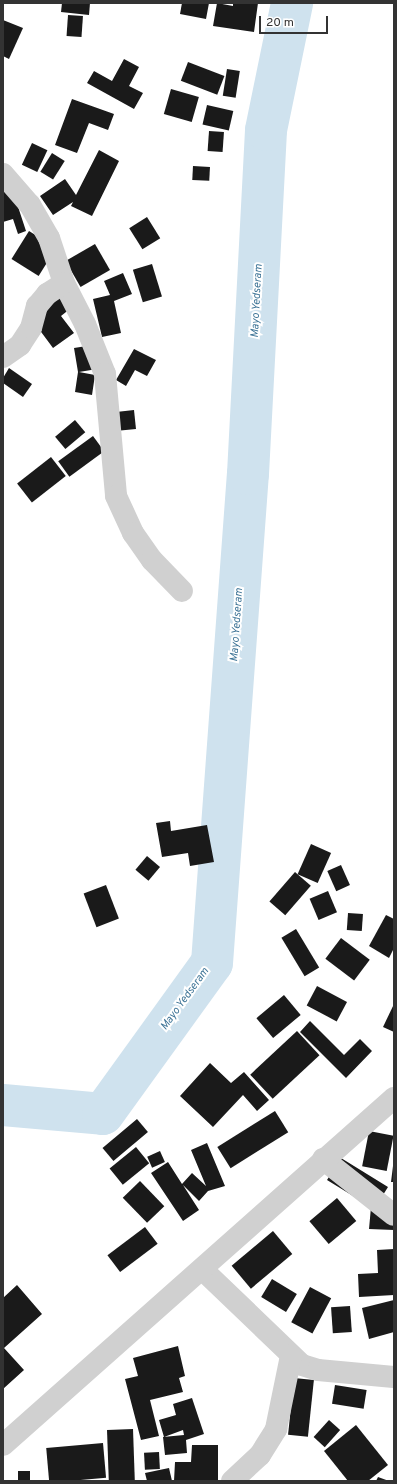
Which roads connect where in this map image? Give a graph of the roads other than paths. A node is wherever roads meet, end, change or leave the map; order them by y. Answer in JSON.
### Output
{"nodes":[{"id":1,"x":3,"y":174,"type":"edge"},
{"id":2,"x":64,"y":283,"type":"junction"},
{"id":3,"x":3,"y":357,"type":"edge"},
{"id":4,"x":182,"y":591,"type":"dead end"},
{"id":5,"x":394,"y":1098,"type":"edge"},
{"id":6,"x":323,"y":1158,"type":"junction"},
{"id":7,"x":394,"y":1215,"type":"edge"},
{"id":8,"x":203,"y":1270,"type":"junction"},
{"id":9,"x":291,"y":1356,"type":"junction"},
{"id":10,"x":394,"y":1377,"type":"edge"},
{"id":11,"x":3,"y":1445,"type":"edge"},
{"id":12,"x":232,"y":1481,"type":"edge"}],
"edges":[{"from":1,"to":2,"type":"street"},
{"from":2,"to":3,"type":"street"},
{"from":2,"to":4,"type":"street"},
{"from":5,"to":6,"type":"street"},
{"from":6,"to":7,"type":"street"},
{"from":6,"to":8,"type":"street"},
{"from":8,"to":9,"type":"street"},
{"from":8,"to":11,"type":"street"},
{"from":9,"to":10,"type":"street"},
{"from":9,"to":12,"type":"street"}]}
